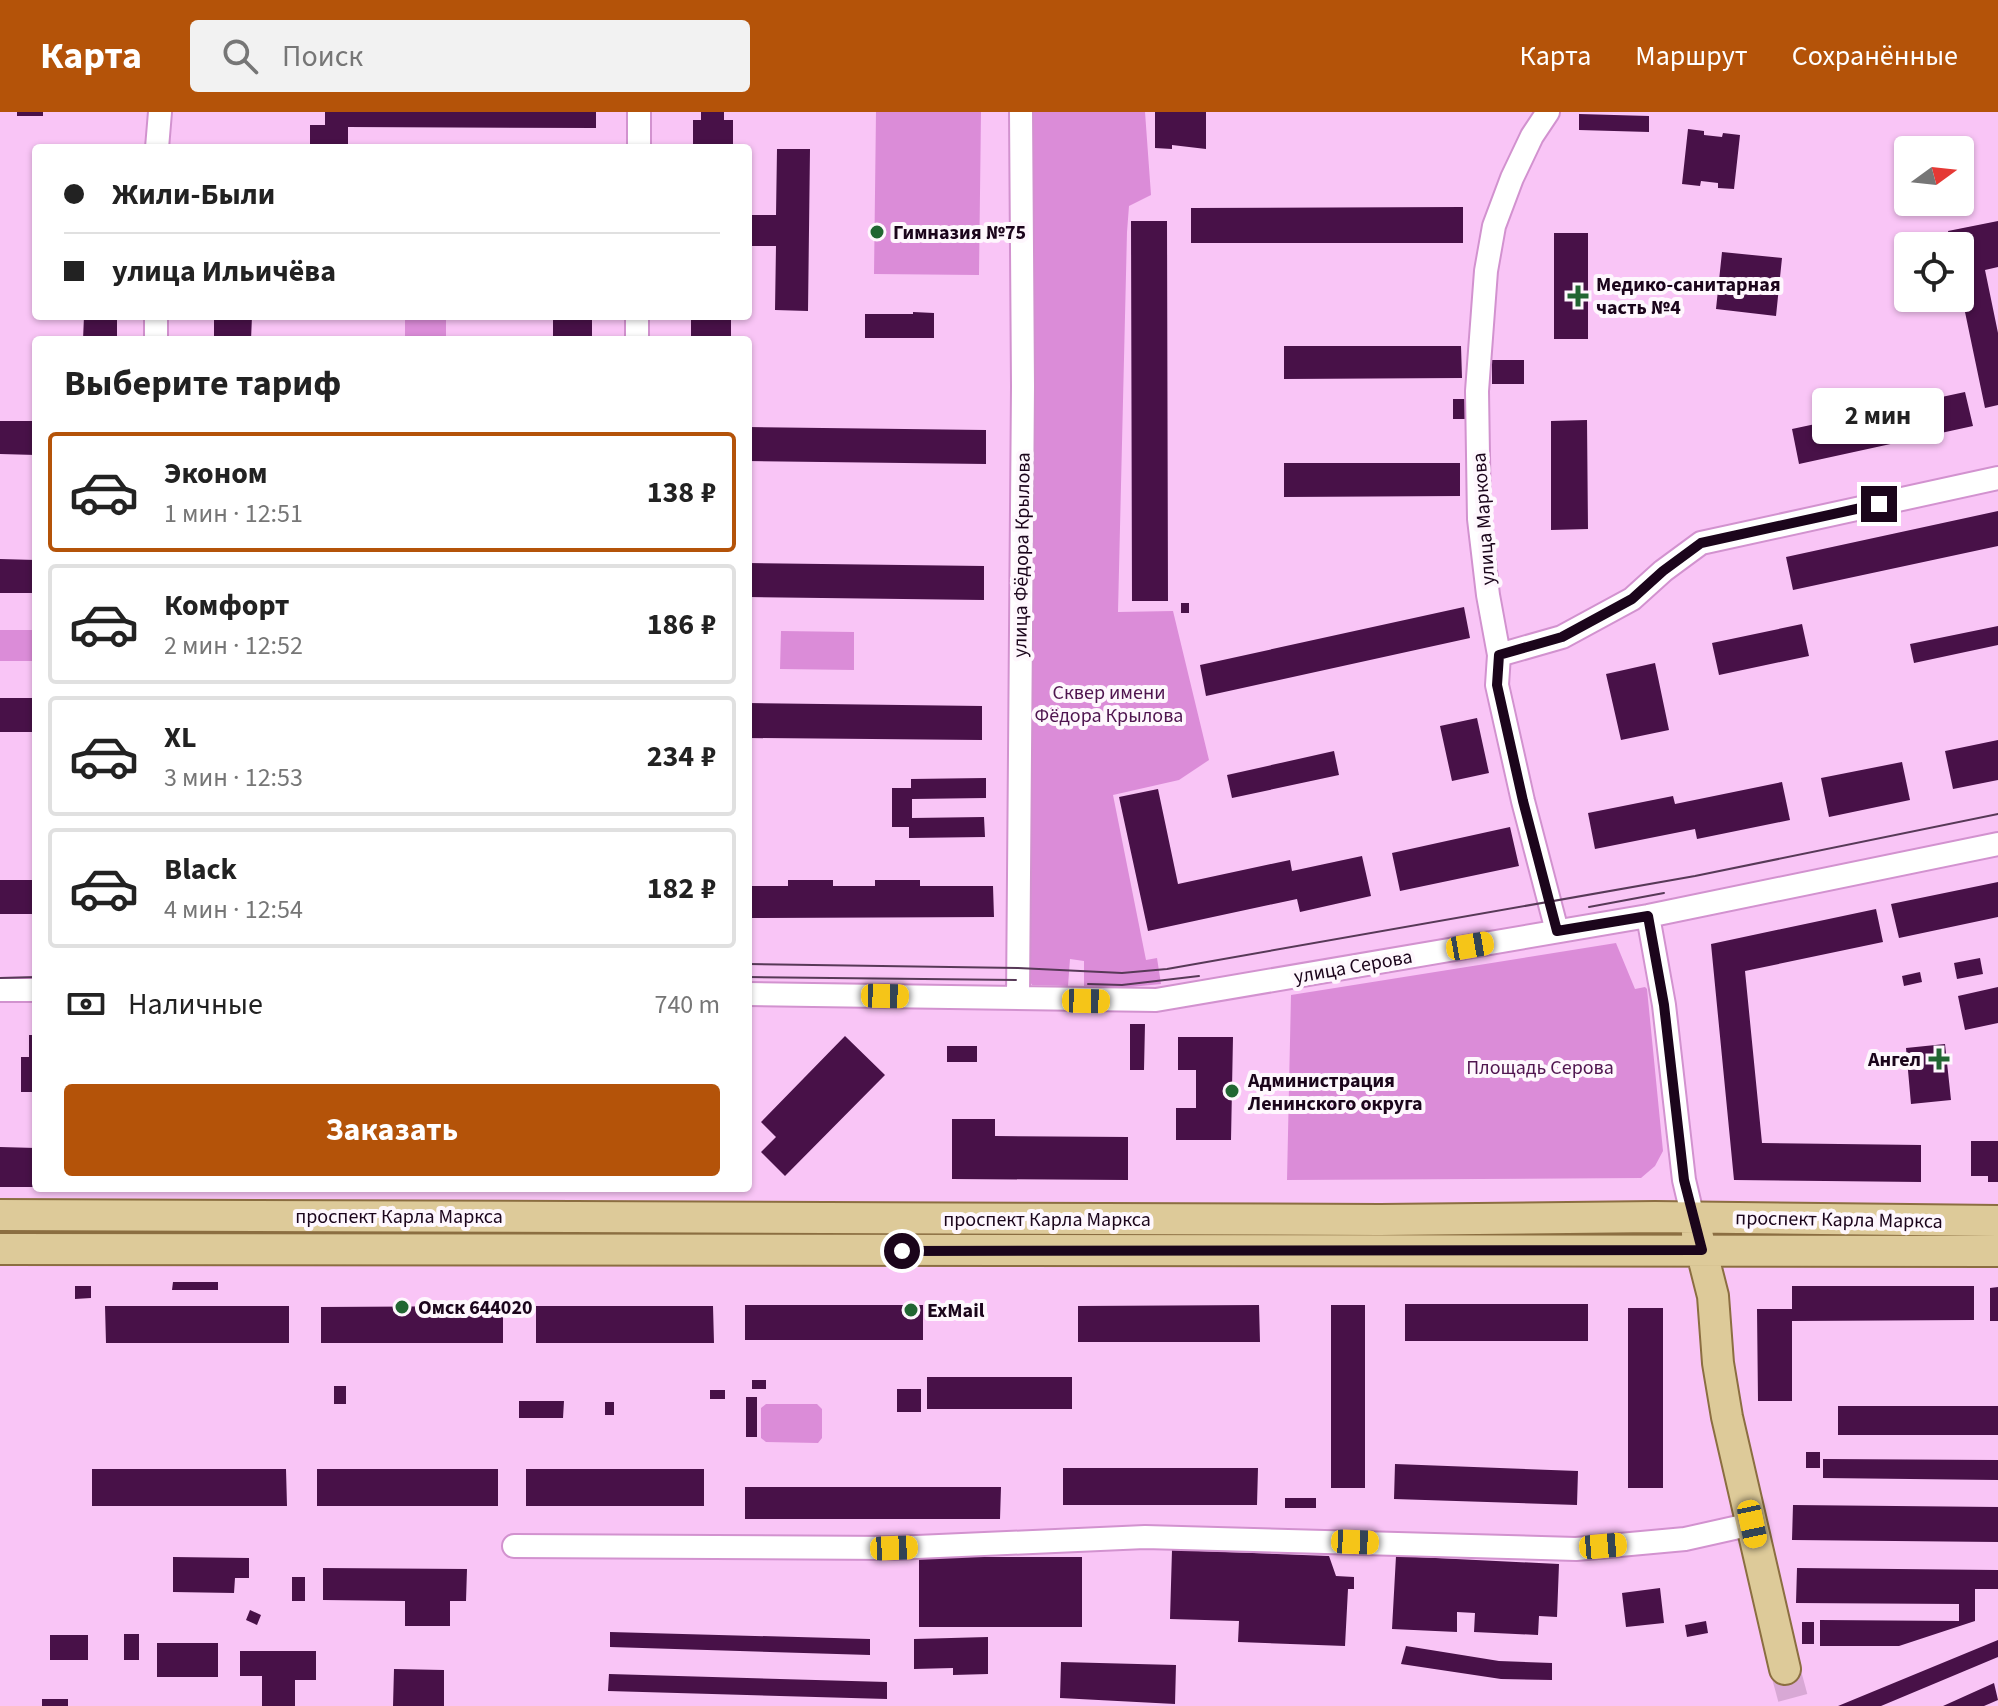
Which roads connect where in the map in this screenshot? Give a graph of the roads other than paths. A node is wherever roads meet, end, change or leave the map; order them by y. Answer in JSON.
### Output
{"nodes":[{"id":1,"x":160,"y":112,"type":"edge"},
{"id":2,"x":639,"y":112,"type":"edge"},
{"id":3,"x":1021,"y":112,"type":"edge"},
{"id":4,"x":1548,"y":112,"type":"edge"},
{"id":5,"x":157,"y":144,"type":"edge"},
{"id":6,"x":639,"y":144,"type":"edge"},
{"id":7,"x":1998,"y":478,"type":"edge"},
{"id":8,"x":1499,"y":655,"type":"junction"},
{"id":9,"x":1998,"y":844,"type":"edge"},
{"id":10,"x":1648,"y":916,"type":"junction"},
{"id":11,"x":1557,"y":931,"type":"junction"},
{"id":12,"x":0,"y":990,"type":"edge"},
{"id":13,"x":32,"y":990,"type":"edge"},
{"id":14,"x":752,"y":994,"type":"edge"},
{"id":15,"x":1018,"y":997,"type":"junction"},
{"id":16,"x":0,"y":1215,"type":"edge"},
{"id":17,"x":301,"y":1216,"type":"junction"},
{"id":18,"x":463,"y":1217,"type":"junction"},
{"id":19,"x":1693,"y":1218,"type":"junction"},
{"id":20,"x":1137,"y":1219,"type":"junction"},
{"id":21,"x":1998,"y":1221,"type":"edge"},
{"id":22,"x":0,"y":1249,"type":"edge"},
{"id":23,"x":301,"y":1249,"type":"junction"},
{"id":24,"x":462,"y":1250,"type":"junction"},
{"id":25,"x":1137,"y":1250,"type":"junction"},
{"id":26,"x":1702,"y":1250,"type":"junction"},
{"id":27,"x":1998,"y":1251,"type":"edge"},
{"id":28,"x":1752,"y":1524,"type":"junction"},
{"id":29,"x":514,"y":1546,"type":"dead end"},
{"id":30,"x":1785,"y":1669,"type":"tunnel mouth"}],
"edges":[{"from":1,"to":5,"type":"street"},
{"from":2,"to":6,"type":"street"},
{"from":3,"to":15,"type":"street","name":"улица Фёдора Крылова"},
{"from":4,"to":8,"type":"street","name":"улица Маркова"},
{"from":7,"to":8,"type":"street"},
{"from":8,"to":11,"type":"street","name":"улица Маркова"},
{"from":9,"to":10,"type":"street","name":"улица Серова"},
{"from":10,"to":11,"type":"street","name":"улица Серова"},
{"from":10,"to":19,"type":"street"},
{"from":11,"to":15,"type":"street","name":"улица Серова"},
{"from":12,"to":13,"type":"street"},
{"from":14,"to":15,"type":"street","name":"улица Серова"},
{"from":16,"to":17,"type":"main road","name":"проспект Карла Маркса"},
{"from":17,"to":18,"type":"main road","name":"проспект Карла Маркса"},
{"from":17,"to":23,"type":"main road"},
{"from":18,"to":20,"type":"main road","name":"проспект Карла Маркса"},
{"from":18,"to":24,"type":"main road"},
{"from":19,"to":20,"type":"main road","name":"проспект Карла Маркса"},
{"from":19,"to":21,"type":"main road","name":"проспект Карла Маркса"},
{"from":19,"to":26,"type":"main road"},
{"from":20,"to":25,"type":"main road"},
{"from":22,"to":23,"type":"main road","name":"проспект Карла Маркса"},
{"from":23,"to":24,"type":"main road","name":"проспект Карла Маркса"},
{"from":24,"to":25,"type":"main road","name":"проспект Карла Маркса"},
{"from":25,"to":26,"type":"main road","name":"проспект Карла Маркса"},
{"from":26,"to":27,"type":"main road","name":"проспект Карла Маркса"},
{"from":26,"to":28,"type":"main road"},
{"from":28,"to":29,"type":"street"},
{"from":28,"to":30,"type":"main road"}]}
